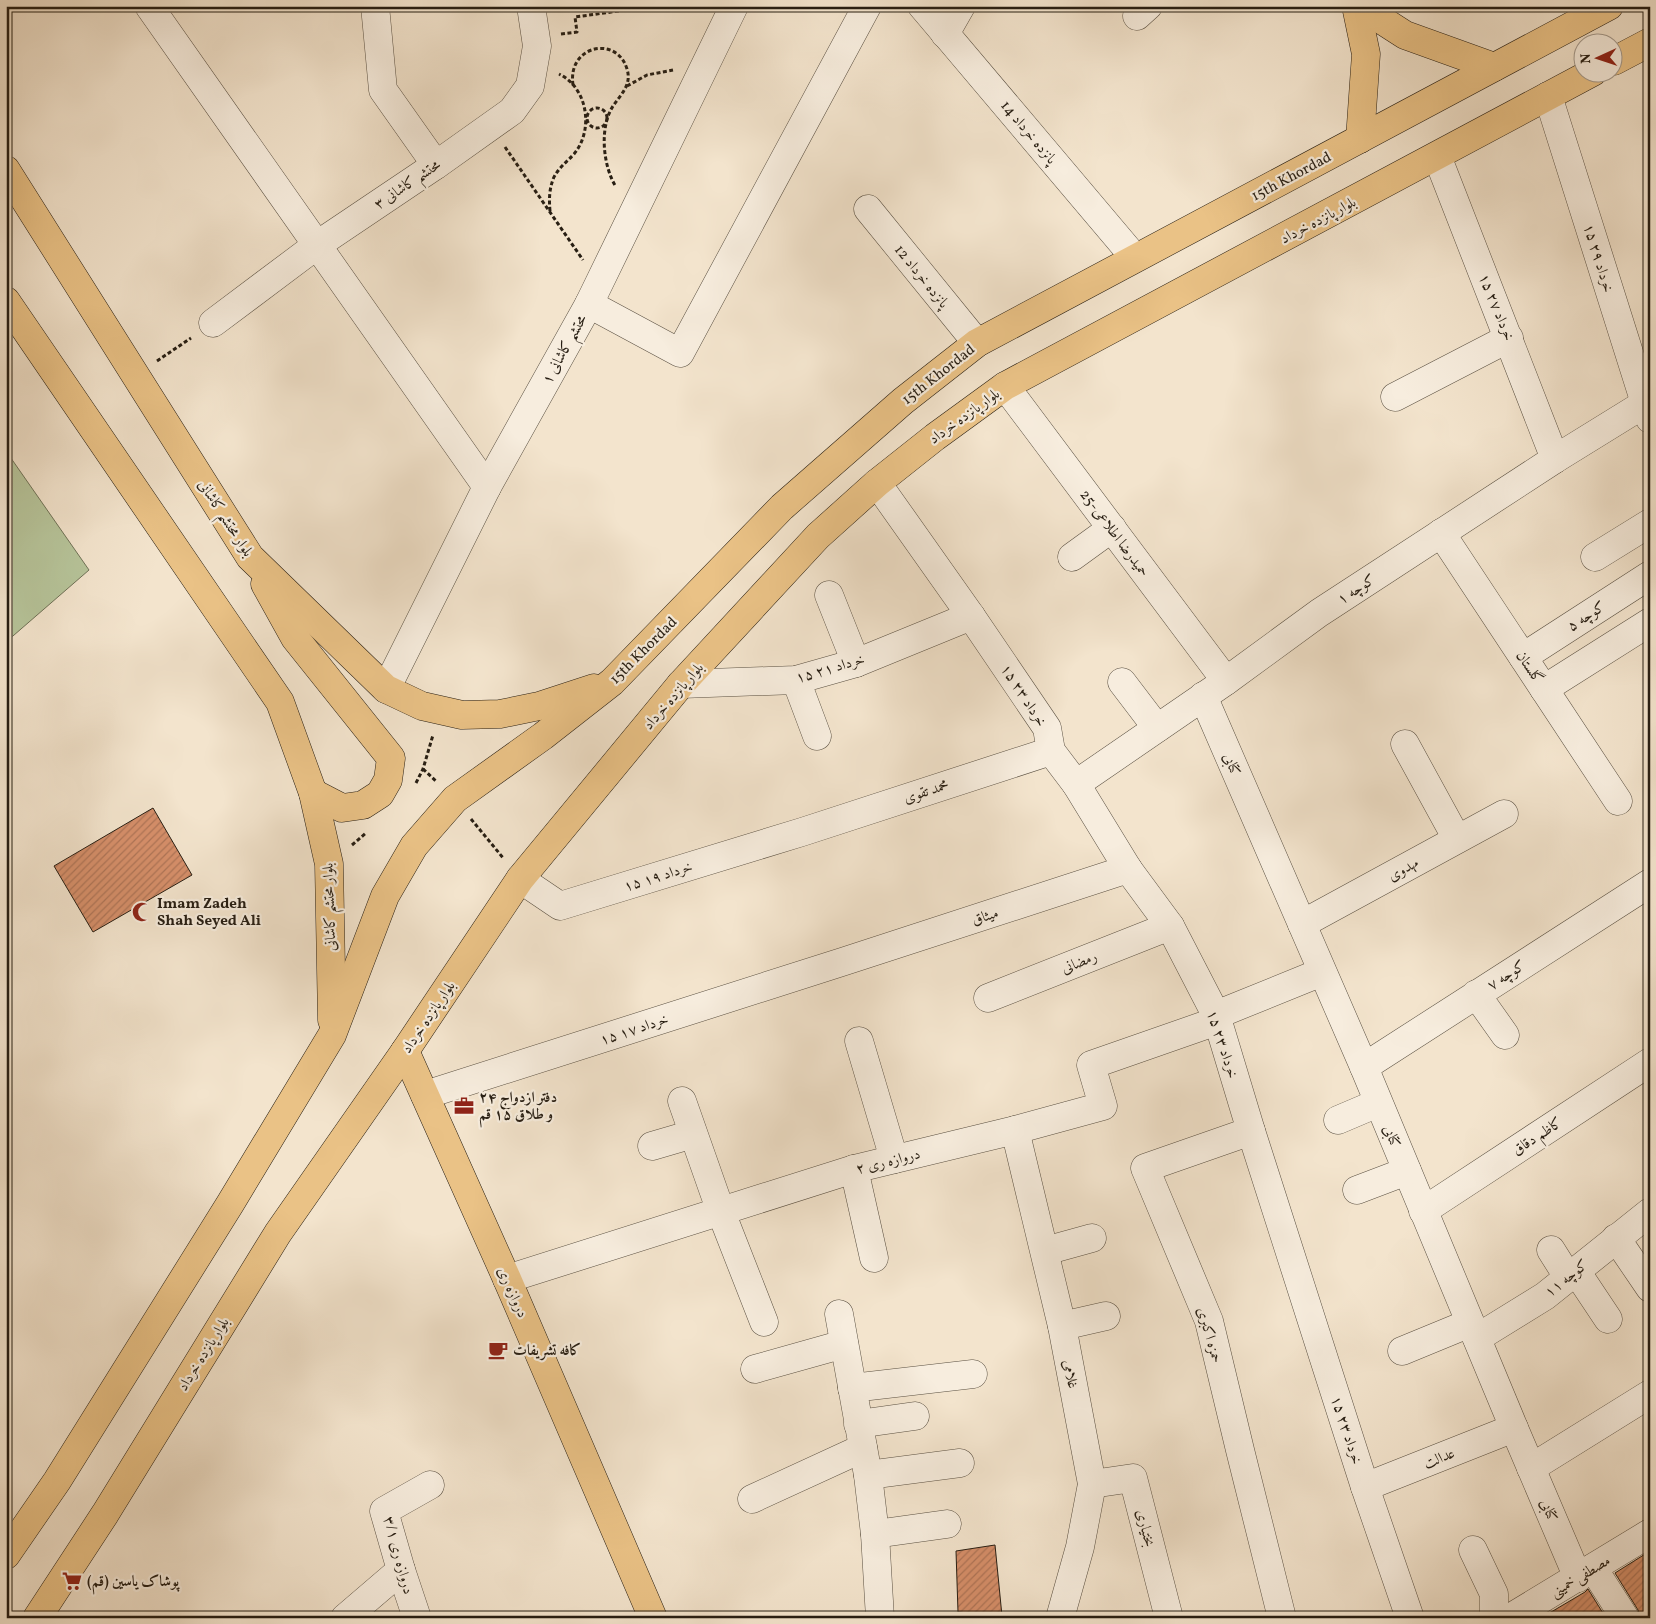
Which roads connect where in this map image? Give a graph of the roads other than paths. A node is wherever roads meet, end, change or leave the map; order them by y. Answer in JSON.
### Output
{"nodes":[{"id":1,"x":149,"y":6,"type":"edge"},
{"id":2,"x":375,"y":6,"type":"edge"},
{"id":3,"x":531,"y":6,"type":"edge"},
{"id":4,"x":866,"y":6,"type":"edge"},
{"id":5,"x":922,"y":6,"type":"edge"},
{"id":6,"x":961,"y":6,"type":"edge"},
{"id":7,"x":1356,"y":6,"type":"edge"},
{"id":8,"x":1360,"y":6,"type":"edge"},
{"id":9,"x":1609,"y":6,"type":"edge"},
{"id":10,"x":733,"y":7,"type":"edge"},
{"id":11,"x":945,"y":34,"type":"junction"},
{"id":12,"x":1650,"y":42,"type":"edge"},
{"id":13,"x":1624,"y":56,"type":"edge"},
{"id":14,"x":1494,"y":68,"type":"junction"},
{"id":15,"x":1574,"y":82,"type":"edge"},
{"id":16,"x":1548,"y":96,"type":"junction"},
{"id":17,"x":1360,"y":139,"type":"junction"},
{"id":18,"x":1437,"y":156,"type":"junction"},
{"id":19,"x":436,"y":165,"type":"junction"},
{"id":20,"x":6,"y":170,"type":"edge"},
{"id":21,"x":868,"y":209,"type":"dead end"},
{"id":22,"x":317,"y":245,"type":"junction"},
{"id":23,"x":1135,"y":258,"type":"junction"},
{"id":24,"x":6,"y":301,"type":"edge"},
{"id":25,"x":589,"y":304,"type":"junction"},
{"id":26,"x":213,"y":323,"type":"road end"},
{"id":27,"x":1509,"y":338,"type":"junction"},
{"id":28,"x":977,"y":342,"type":"junction"},
{"id":29,"x":1005,"y":386,"type":"junction"},
{"id":30,"x":1395,"y":397,"type":"dead end"},
{"id":31,"x":1647,"y":412,"type":"edge"},
{"id":32,"x":1555,"y":459,"type":"junction"},
{"id":33,"x":877,"y":483,"type":"junction"},
{"id":34,"x":488,"y":487,"type":"junction"},
{"id":35,"x":1650,"y":523,"type":"edge"},
{"id":36,"x":1112,"y":528,"type":"junction"},
{"id":37,"x":1441,"y":533,"type":"junction"},
{"id":38,"x":250,"y":557,"type":"junction"},
{"id":39,"x":1072,"y":557,"type":"dead end"},
{"id":40,"x":1595,"y":557,"type":"dead end"},
{"id":41,"x":1650,"y":575,"type":"edge"},
{"id":42,"x":829,"y":595,"type":"dead end"},
{"id":43,"x":971,"y":616,"type":"junction"},
{"id":44,"x":1650,"y":622,"type":"edge"},
{"id":45,"x":1523,"y":657,"type":"junction"},
{"id":46,"x":856,"y":663,"type":"junction"},
{"id":47,"x":796,"y":680,"type":"junction"},
{"id":48,"x":1226,"y":681,"type":"junction"},
{"id":49,"x":612,"y":682,"type":"junction"},
{"id":50,"x":1122,"y":682,"type":"dead end"},
{"id":51,"x":681,"y":684,"type":"junction"},
{"id":52,"x":1544,"y":688,"type":"junction"},
{"id":53,"x":386,"y":689,"type":"junction"},
{"id":54,"x":1203,"y":696,"type":"junction"},
{"id":55,"x":1157,"y":728,"type":"junction"},
{"id":56,"x":816,"y":736,"type":"dead end"},
{"id":57,"x":1405,"y":744,"type":"dead end"},
{"id":58,"x":1051,"y":751,"type":"junction"},
{"id":59,"x":1076,"y":784,"type":"junction"},
{"id":60,"x":314,"y":794,"type":"junction"},
{"id":61,"x":1618,"y":801,"type":"dead end"},
{"id":62,"x":1504,"y":814,"type":"dead end"},
{"id":63,"x":802,"y":832,"type":"joint"},
{"id":64,"x":1457,"y":839,"type":"junction"},
{"id":65,"x":1128,"y":869,"type":"junction"},
{"id":66,"x":520,"y":879,"type":"junction"},
{"id":67,"x":1650,"y":883,"type":"edge"},
{"id":68,"x":1302,"y":924,"type":"junction"},
{"id":69,"x":1170,"y":926,"type":"junction"},
{"id":70,"x":842,"y":962,"type":"joint"},
{"id":71,"x":1322,"y":972,"type":"junction"},
{"id":72,"x":1476,"y":994,"type":"junction"},
{"id":73,"x":988,"y":998,"type":"dead end"},
{"id":74,"x":1217,"y":1018,"type":"junction"},
{"id":75,"x":332,"y":1035,"type":"junction"},
{"id":76,"x":1505,"y":1035,"type":"dead end"},
{"id":77,"x":860,"y":1041,"type":"dead end"},
{"id":78,"x":405,"y":1051,"type":"junction"},
{"id":79,"x":1650,"y":1062,"type":"edge"},
{"id":80,"x":1364,"y":1068,"type":"junction"},
{"id":81,"x":425,"y":1096,"type":"junction"},
{"id":82,"x":682,"y":1101,"type":"dead end"},
{"id":83,"x":1378,"y":1103,"type":"junction"},
{"id":84,"x":1338,"y":1120,"type":"dead end"},
{"id":85,"x":1015,"y":1130,"type":"junction"},
{"id":86,"x":1251,"y":1130,"type":"junction"},
{"id":87,"x":693,"y":1134,"type":"junction"},
{"id":88,"x":652,"y":1146,"type":"dead end"},
{"id":89,"x":894,"y":1159,"type":"junction"},
{"id":90,"x":854,"y":1169,"type":"junction"},
{"id":91,"x":1407,"y":1171,"type":"junction"},
{"id":92,"x":1357,"y":1190,"type":"dead end"},
{"id":93,"x":1423,"y":1211,"type":"junction"},
{"id":94,"x":721,"y":1212,"type":"junction"},
{"id":95,"x":1650,"y":1212,"type":"edge"},
{"id":96,"x":1092,"y":1238,"type":"dead end"},
{"id":97,"x":1616,"y":1238,"type":"junction"},
{"id":98,"x":1550,"y":1250,"type":"dead end"},
{"id":99,"x":1044,"y":1251,"type":"junction"},
{"id":100,"x":874,"y":1258,"type":"dead end"},
{"id":101,"x":1572,"y":1274,"type":"junction"},
{"id":102,"x":507,"y":1279,"type":"junction"},
{"id":103,"x":1650,"y":1288,"type":"edge"},
{"id":104,"x":839,"y":1314,"type":"dead end"},
{"id":105,"x":1106,"y":1316,"type":"dead end"},
{"id":106,"x":1608,"y":1319,"type":"dead end"},
{"id":107,"x":764,"y":1322,"type":"dead end"},
{"id":108,"x":1062,"y":1326,"type":"junction"},
{"id":109,"x":1473,"y":1330,"type":"junction"},
{"id":110,"x":844,"y":1344,"type":"junction"},
{"id":111,"x":1402,"y":1351,"type":"dead end"},
{"id":112,"x":755,"y":1369,"type":"dead end"},
{"id":113,"x":973,"y":1374,"type":"dead end"},
{"id":114,"x":852,"y":1388,"type":"junction"},
{"id":115,"x":1650,"y":1394,"type":"edge"},
{"id":116,"x":915,"y":1416,"type":"dead end"},
{"id":117,"x":1514,"y":1428,"type":"junction"},
{"id":118,"x":861,"y":1436,"type":"junction"},
{"id":119,"x":960,"y":1463,"type":"dead end"},
{"id":120,"x":1531,"y":1468,"type":"junction"},
{"id":121,"x":868,"y":1475,"type":"junction"},
{"id":122,"x":1092,"y":1484,"type":"junction"},
{"id":123,"x":430,"y":1485,"type":"dead end"},
{"id":124,"x":1365,"y":1487,"type":"junction"},
{"id":125,"x":752,"y":1499,"type":"dead end"},
{"id":126,"x":947,"y":1524,"type":"dead end"},
{"id":127,"x":1650,"y":1533,"type":"edge"},
{"id":128,"x":875,"y":1534,"type":"junction"},
{"id":129,"x":8,"y":1546,"type":"edge"},
{"id":130,"x":1473,"y":1550,"type":"dead end"},
{"id":131,"x":400,"y":1570,"type":"junction"},
{"id":132,"x":1586,"y":1573,"type":"junction"},
{"id":133,"x":37,"y":1618,"type":"edge"},
{"id":134,"x":345,"y":1618,"type":"edge"},
{"id":135,"x":417,"y":1618,"type":"edge"},
{"id":136,"x":653,"y":1618,"type":"edge"},
{"id":137,"x":880,"y":1618,"type":"edge"},
{"id":138,"x":1060,"y":1618,"type":"edge"},
{"id":139,"x":1169,"y":1618,"type":"edge"},
{"id":140,"x":1282,"y":1618,"type":"edge"},
{"id":141,"x":1410,"y":1618,"type":"edge"},
{"id":142,"x":1494,"y":1618,"type":"edge"},
{"id":143,"x":1510,"y":1618,"type":"edge"},
{"id":144,"x":1625,"y":1618,"type":"edge"}],
"edges":[{"from":1,"to":22,"type":"street"},
{"from":2,"to":19,"type":"street"},
{"from":3,"to":19,"type":"street","name":"محتشم کاشانی ۳"},
{"from":4,"to":25,"type":"street"},
{"from":5,"to":11,"type":"street","name":"پانزده خرداد 14"},
{"from":6,"to":11,"type":"street"},
{"from":7,"to":17,"type":"main road"},
{"from":8,"to":14,"type":"main road"},
{"from":9,"to":14,"type":"main road","name":"15th Khordad"},
{"from":10,"to":25,"type":"street","name":"محتشم کاشانی ۱"},
{"from":11,"to":23,"type":"street","name":"پانزده خرداد 14"},
{"from":12,"to":13,"type":"main road"},
{"from":14,"to":17,"type":"main road","name":"15th Khordad"},
{"from":15,"to":16,"type":"main road","name":"بلوار پانزده خرداد"},
{"from":16,"to":18,"type":"main road","name":"بلوار پانزده خرداد"},
{"from":16,"to":31,"type":"street","name":"۱۵ خرداد ۲۹"},
{"from":17,"to":23,"type":"main road","name":"15th Khordad"},
{"from":18,"to":27,"type":"street","name":"۱۵ خرداد ۲۷"},
{"from":18,"to":29,"type":"main road","name":"بلوار پانزده خرداد"},
{"from":19,"to":22,"type":"street","name":"محتشم کاشانی ۳"},
{"from":20,"to":38,"type":"main road","name":"بلوار محتشم کاشانی"},
{"from":21,"to":28,"type":"street","name":"پانزده خرداد 12"},
{"from":22,"to":26,"type":"street","name":"محتشم کاشانی ۳"},
{"from":22,"to":34,"type":"street"},
{"from":23,"to":28,"type":"main road","name":"15th Khordad"},
{"from":24,"to":60,"type":"main road","name":"بلوار محتشم کاشانی"},
{"from":25,"to":34,"type":"street","name":"محتشم کاشانی ۱"},
{"from":27,"to":30,"type":"street"},
{"from":27,"to":32,"type":"street","name":"۱۵ خرداد ۲۷"},
{"from":28,"to":49,"type":"main road","name":"15th Khordad"},
{"from":29,"to":33,"type":"main road","name":"بلوار پانزده خرداد"},
{"from":29,"to":36,"type":"street","name":"حمیدرضا اطلاعی-25"},
{"from":31,"to":32,"type":"street","name":"کوچه ۱"},
{"from":32,"to":37,"type":"street","name":"کوچه ۱"},
{"from":33,"to":43,"type":"street","name":"۱۵ خرداد ۲۳"},
{"from":33,"to":51,"type":"main road","name":"بلوار پانزده خرداد"},
{"from":34,"to":53,"type":"street","name":"محتشم کاشانی ۱"},
{"from":35,"to":40,"type":"street"},
{"from":36,"to":39,"type":"street"},
{"from":36,"to":48,"type":"street","name":"حمیدرضا اطلاعی-25"},
{"from":37,"to":45,"type":"street","name":"گلستان"},
{"from":37,"to":48,"type":"street","name":"کوچه ۱"},
{"from":38,"to":53,"type":"main road","name":"بلوار محتشم کاشانی"},
{"from":38,"to":60,"type":"main road"},
{"from":41,"to":45,"type":"street","name":"کوچه ۵"},
{"from":42,"to":46,"type":"street"},
{"from":43,"to":46,"type":"street","name":"۱۵ خرداد ۲۱"},
{"from":43,"to":58,"type":"street","name":"۱۵ خرداد ۲۳"},
{"from":44,"to":52,"type":"street"},
{"from":45,"to":52,"type":"street","name":"گلستان"},
{"from":46,"to":47,"type":"street","name":"۱۵ خرداد ۲۱"},
{"from":47,"to":51,"type":"street","name":"۱۵ خرداد ۲۱"},
{"from":47,"to":56,"type":"street"},
{"from":48,"to":54,"type":"street","name":"کوچه ۱"},
{"from":49,"to":53,"type":"main road","name":"بلوار محتشم کاشانی"},
{"from":49,"to":75,"type":"main road"},
{"from":50,"to":55,"type":"street"},
{"from":51,"to":66,"type":"main road","name":"بلوار پانزده خرداد"},
{"from":52,"to":61,"type":"street","name":"گلستان"},
{"from":54,"to":55,"type":"street","name":"کوچه ۱"},
{"from":54,"to":68,"type":"street","name":"کتابی"},
{"from":55,"to":59,"type":"street","name":"کوچه ۱"},
{"from":57,"to":64,"type":"street"},
{"from":58,"to":59,"type":"street","name":"۱۵ خرداد ۲۳"},
{"from":58,"to":63,"type":"street","name":"محمد تقوی"},
{"from":59,"to":65,"type":"street","name":"۱۵ خرداد ۲۳"},
{"from":60,"to":75,"type":"main road","name":"بلوار محتشم کاشانی"},
{"from":62,"to":64,"type":"street","name":"مهدوی"},
{"from":63,"to":66,"type":"street","name":"۱۵ خرداد ۱۹"},
{"from":64,"to":68,"type":"street","name":"مهدوی"},
{"from":65,"to":69,"type":"street","name":"۱۵ خرداد ۲۳"},
{"from":65,"to":70,"type":"street","name":"میثاق"},
{"from":66,"to":78,"type":"main road","name":"بلوار پانزده خرداد"},
{"from":67,"to":72,"type":"street","name":"کوچه ۷"},
{"from":68,"to":71,"type":"street","name":"کتابی"},
{"from":69,"to":73,"type":"street","name":"رمضانی"},
{"from":69,"to":74,"type":"street","name":"۱۵ خرداد ۲۳"},
{"from":70,"to":81,"type":"street","name":"۱۵ خرداد ۱۷"},
{"from":71,"to":74,"type":"street"},
{"from":71,"to":80,"type":"street","name":"کتابی"},
{"from":72,"to":76,"type":"street"},
{"from":72,"to":80,"type":"street","name":"کوچه ۷"},
{"from":74,"to":85,"type":"street","name":"دروازه ری ۲"},
{"from":74,"to":86,"type":"street","name":"۱۵ خرداد ۲۳"},
{"from":75,"to":129,"type":"main road"},
{"from":77,"to":89,"type":"street"},
{"from":78,"to":81,"type":"main road","name":"دروازه ری"},
{"from":78,"to":133,"type":"main road","name":"بلوار پانزده خرداد"},
{"from":79,"to":93,"type":"street","name":"کاظم دقاق"},
{"from":80,"to":83,"type":"street","name":"کتابی"},
{"from":81,"to":102,"type":"main road","name":"دروازه ری"},
{"from":82,"to":87,"type":"street"},
{"from":83,"to":84,"type":"street"},
{"from":83,"to":91,"type":"street","name":"کتابی"},
{"from":85,"to":89,"type":"street","name":"دروازه ری ۲"},
{"from":85,"to":99,"type":"street","name":"غلامی"},
{"from":86,"to":124,"type":"street","name":"۱۵ خرداد ۲۳"},
{"from":86,"to":140,"type":"street","name":"حمزه اکبری"},
{"from":87,"to":88,"type":"street"},
{"from":87,"to":94,"type":"street"},
{"from":89,"to":90,"type":"street","name":"دروازه ری ۲"},
{"from":90,"to":94,"type":"street","name":"دروازه ری ۲"},
{"from":90,"to":100,"type":"street"},
{"from":91,"to":92,"type":"street"},
{"from":91,"to":93,"type":"street","name":"کتابی"},
{"from":93,"to":109,"type":"street","name":"کتابی"},
{"from":94,"to":102,"type":"street","name":"دروازه ری ۲"},
{"from":94,"to":107,"type":"street"},
{"from":95,"to":97,"type":"street","name":"کوچه ۱۱"},
{"from":96,"to":99,"type":"street"},
{"from":97,"to":101,"type":"street","name":"کوچه ۱۱"},
{"from":97,"to":103,"type":"street"},
{"from":98,"to":101,"type":"street"},
{"from":99,"to":108,"type":"street","name":"غلامی"},
{"from":101,"to":106,"type":"street"},
{"from":101,"to":109,"type":"street","name":"کوچه ۱۱"},
{"from":102,"to":136,"type":"main road","name":"دروازه ری"},
{"from":104,"to":110,"type":"street"},
{"from":105,"to":108,"type":"street"},
{"from":108,"to":122,"type":"street","name":"غلامی"},
{"from":109,"to":111,"type":"street","name":"کوچه ۱۱"},
{"from":109,"to":117,"type":"street","name":"کتابی"},
{"from":110,"to":112,"type":"street"},
{"from":110,"to":114,"type":"street"},
{"from":113,"to":114,"type":"street"},
{"from":114,"to":118,"type":"street"},
{"from":115,"to":120,"type":"street"},
{"from":116,"to":118,"type":"street"},
{"from":117,"to":120,"type":"street","name":"کتابی"},
{"from":117,"to":124,"type":"street","name":"عدالت"},
{"from":118,"to":121,"type":"street"},
{"from":118,"to":125,"type":"street"},
{"from":119,"to":121,"type":"street"},
{"from":120,"to":132,"type":"street","name":"کتابی"},
{"from":121,"to":128,"type":"street"},
{"from":122,"to":138,"type":"street","name":"غلامی"},
{"from":122,"to":139,"type":"street","name":"بختیاری"},
{"from":123,"to":131,"type":"street","name":"دروازه ری ۳/۱"},
{"from":124,"to":141,"type":"street","name":"۱۵ خرداد ۲۳"},
{"from":126,"to":128,"type":"street"},
{"from":127,"to":132,"type":"street","name":"مصطفی خمینی"},
{"from":128,"to":137,"type":"street"},
{"from":130,"to":142,"type":"street"},
{"from":131,"to":134,"type":"street"},
{"from":131,"to":135,"type":"street","name":"دروازه ری ۳/۱"},
{"from":132,"to":143,"type":"street","name":"مصطفی خمینی"},
{"from":132,"to":144,"type":"street","name":"کتابی"}]}
